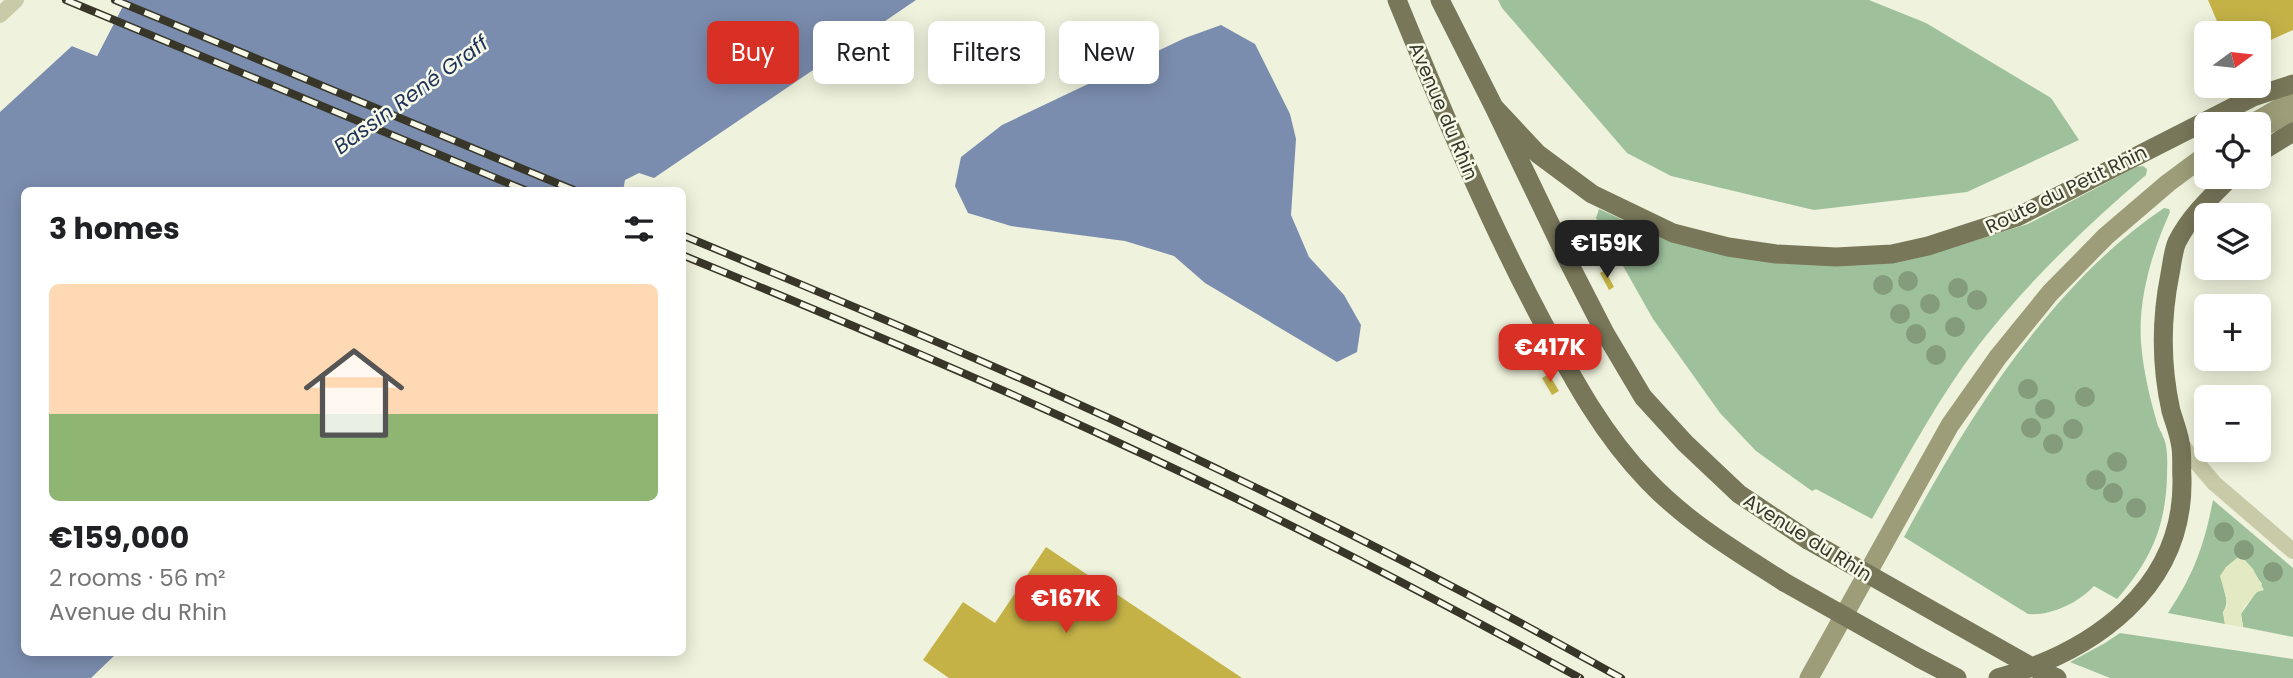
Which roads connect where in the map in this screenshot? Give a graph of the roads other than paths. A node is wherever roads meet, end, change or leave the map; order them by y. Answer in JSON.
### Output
{"nodes":[{"id":1,"x":16,"y":0,"type":"edge"},
{"id":2,"x":1396,"y":0,"type":"edge"},
{"id":3,"x":1440,"y":0,"type":"edge"},
{"id":4,"x":0,"y":15,"type":"edge"},
{"id":5,"x":2293,"y":83,"type":"edge"},
{"id":6,"x":2293,"y":100,"type":"edge"},
{"id":7,"x":1494,"y":107,"type":"junction"},
{"id":8,"x":2271,"y":113,"type":"edge"},
{"id":9,"x":2293,"y":116,"type":"edge"},
{"id":10,"x":2271,"y":123,"type":"edge"},
{"id":11,"x":2293,"y":132,"type":"edge"},
{"id":12,"x":2271,"y":146,"type":"edge"},
{"id":13,"x":2194,"y":164,"type":"edge"},
{"id":14,"x":2219,"y":189,"type":"edge"},
{"id":15,"x":2181,"y":444,"type":"junction"},
{"id":16,"x":2293,"y":551,"type":"edge"},
{"id":17,"x":2032,"y":667,"type":"junction"},
{"id":18,"x":1810,"y":678,"type":"edge"},
{"id":19,"x":1957,"y":678,"type":"edge"},
{"id":20,"x":1998,"y":678,"type":"edge"},
{"id":21,"x":2057,"y":678,"type":"edge"}],
"edges":[{"from":1,"to":4,"type":"lane"},
{"from":2,"to":19,"type":"main road","name":"Avenue du Rhin","bridge":true},
{"from":3,"to":7,"type":"main road","name":"Avenue du Rhin"},
{"from":5,"to":7,"type":"main road","name":"Route du Petit Rhin"},
{"from":6,"to":8,"type":"main road"},
{"from":7,"to":17,"type":"main road","name":"Avenue du Rhin","bridge":true},
{"from":9,"to":10,"type":"main road"},
{"from":11,"to":12,"type":"main road"},
{"from":13,"to":18,"type":"main road","name":"Route du Petit Rhin"},
{"from":14,"to":15,"type":"main road"},
{"from":15,"to":16,"type":"lane"},
{"from":15,"to":17,"type":"main road"},
{"from":17,"to":20,"type":"main road"},
{"from":17,"to":21,"type":"main road","name":"Avenue du Rhin"}]}
